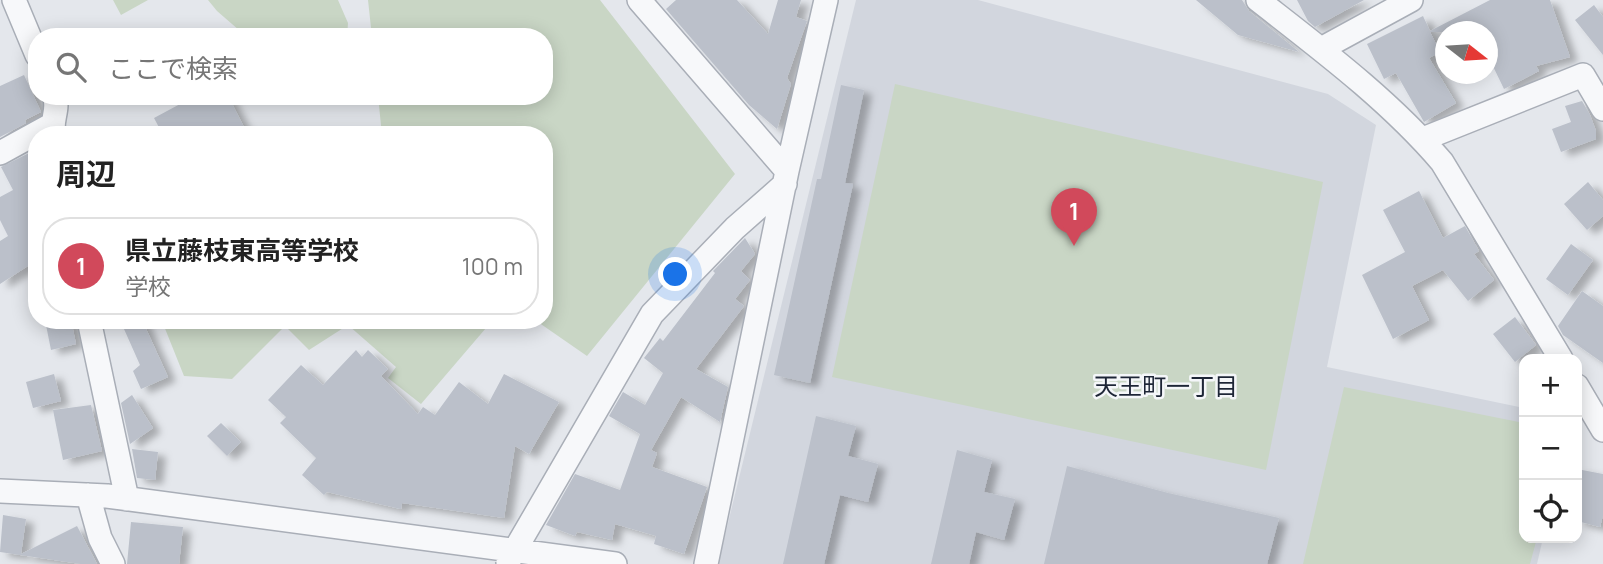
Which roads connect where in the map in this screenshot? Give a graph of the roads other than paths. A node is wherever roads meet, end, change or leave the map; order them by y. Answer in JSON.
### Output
{"nodes":[{"id":1,"x":14,"y":0,"type":"edge"},
{"id":2,"x":639,"y":0,"type":"edge"},
{"id":3,"x":826,"y":0,"type":"edge"},
{"id":4,"x":1258,"y":0,"type":"edge"},
{"id":5,"x":1411,"y":0,"type":"edge"},
{"id":6,"x":28,"y":33,"type":"edge"},
{"id":7,"x":1321,"y":49,"type":"junction"},
{"id":8,"x":57,"y":105,"type":"edge"},
{"id":9,"x":1603,"y":109,"type":"edge"},
{"id":10,"x":54,"y":126,"type":"edge"},
{"id":11,"x":1423,"y":139,"type":"junction"},
{"id":12,"x":28,"y":141,"type":"edge"},
{"id":13,"x":0,"y":153,"type":"edge"},
{"id":14,"x":786,"y":178,"type":"junction"},
{"id":15,"x":91,"y":329,"type":"edge"},
{"id":16,"x":1558,"y":354,"type":"edge"},
{"id":17,"x":1582,"y":394,"type":"edge"},
{"id":18,"x":1603,"y":430,"type":"edge"},
{"id":19,"x":0,"y":491,"type":"edge"},
{"id":20,"x":88,"y":495,"type":"junction"},
{"id":21,"x":127,"y":499,"type":"junction"},
{"id":22,"x":510,"y":558,"type":"edge"},
{"id":23,"x":113,"y":564,"type":"edge"},
{"id":24,"x":615,"y":564,"type":"edge"},
{"id":25,"x":706,"y":564,"type":"edge"}],
"edges":[{"from":1,"to":6,"type":"street"},
{"from":2,"to":14,"type":"street"},
{"from":3,"to":14,"type":"street"},
{"from":4,"to":7,"type":"street"},
{"from":5,"to":7,"type":"street"},
{"from":7,"to":11,"type":"street"},
{"from":8,"to":10,"type":"street"},
{"from":9,"to":11,"type":"street"},
{"from":11,"to":16,"type":"street"},
{"from":12,"to":13,"type":"street"},
{"from":14,"to":22,"type":"street"},
{"from":14,"to":25,"type":"street"},
{"from":15,"to":21,"type":"street"},
{"from":17,"to":18,"type":"street"},
{"from":19,"to":20,"type":"street"},
{"from":20,"to":21,"type":"street"},
{"from":20,"to":23,"type":"street"},
{"from":21,"to":22,"type":"street"},
{"from":22,"to":24,"type":"street"}]}
